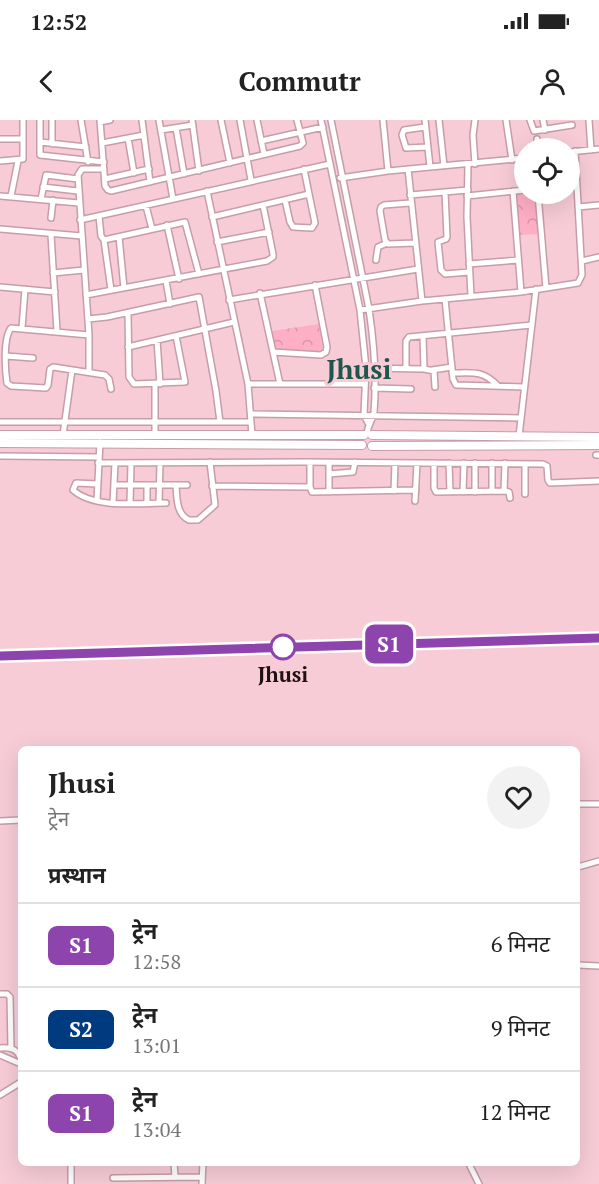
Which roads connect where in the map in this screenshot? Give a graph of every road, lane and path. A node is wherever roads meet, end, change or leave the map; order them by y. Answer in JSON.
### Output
{"nodes":[{"id":1,"x":23,"y":120,"type":"edge"},
{"id":2,"x":40,"y":120,"type":"edge"},
{"id":3,"x":51,"y":120,"type":"edge"},
{"id":4,"x":81,"y":120,"type":"edge"},
{"id":5,"x":110,"y":120,"type":"edge"},
{"id":6,"x":142,"y":120,"type":"edge"},
{"id":7,"x":159,"y":120,"type":"edge"},
{"id":8,"x":221,"y":120,"type":"edge"},
{"id":9,"x":240,"y":120,"type":"edge"},
{"id":10,"x":257,"y":120,"type":"edge"},
{"id":11,"x":297,"y":120,"type":"edge"},
{"id":12,"x":321,"y":120,"type":"edge"},
{"id":13,"x":331,"y":120,"type":"edge"},
{"id":14,"x":383,"y":120,"type":"edge"},
{"id":15,"x":424,"y":120,"type":"edge"},
{"id":16,"x":439,"y":120,"type":"edge"},
{"id":17,"x":475,"y":120,"type":"edge"},
{"id":18,"x":506,"y":120,"type":"edge"},
{"id":19,"x":530,"y":120,"type":"edge"},
{"id":20,"x":543,"y":120,"type":"edge"},
{"id":21,"x":560,"y":120,"type":"edge"},
{"id":22,"x":589,"y":120,"type":"edge"},
{"id":23,"x":100,"y":121,"type":"edge"},
{"id":24,"x":192,"y":123,"type":"edge"},
{"id":25,"x":572,"y":125,"type":"dead end"},
{"id":26,"x":323,"y":127,"type":"junction"},
{"id":27,"x":561,"y":127,"type":"junction"},
{"id":28,"x":176,"y":128,"type":"junction"},
{"id":29,"x":425,"y":128,"type":"junction"},
{"id":30,"x":161,"y":130,"type":"junction"},
{"id":31,"x":545,"y":130,"type":"junction"},
{"id":32,"x":300,"y":133,"type":"junction"},
{"id":33,"x":144,"y":135,"type":"junction"},
{"id":34,"x":128,"y":138,"type":"junction"},
{"id":35,"x":0,"y":139,"type":"edge"},
{"id":36,"x":23,"y":139,"type":"junction"},
{"id":37,"x":261,"y":141,"type":"junction"},
{"id":38,"x":40,"y":142,"type":"junction"},
{"id":39,"x":102,"y":143,"type":"junction"},
{"id":40,"x":52,"y":144,"type":"junction"},
{"id":41,"x":86,"y":147,"type":"junction"},
{"id":42,"x":427,"y":147,"type":"junction"},
{"id":43,"x":599,"y":149,"type":"edge"},
{"id":44,"x":591,"y":150,"type":"junction"},
{"id":45,"x":580,"y":151,"type":"edge"},
{"id":46,"x":264,"y":154,"type":"junction"},
{"id":47,"x":247,"y":159,"type":"junction"},
{"id":48,"x":0,"y":160,"type":"edge"},
{"id":49,"x":512,"y":160,"type":"joint"},
{"id":50,"x":18,"y":161,"type":"junction"},
{"id":51,"x":88,"y":162,"type":"junction"},
{"id":52,"x":230,"y":163,"type":"junction"},
{"id":53,"x":330,"y":164,"type":"junction"},
{"id":54,"x":468,"y":164,"type":"junction"},
{"id":55,"x":476,"y":164,"type":"junction"},
{"id":56,"x":104,"y":166,"type":"junction"},
{"id":57,"x":444,"y":166,"type":"junction"},
{"id":58,"x":430,"y":167,"type":"junction"},
{"id":59,"x":149,"y":169,"type":"junction"},
{"id":60,"x":304,"y":169,"type":"junction"},
{"id":61,"x":408,"y":169,"type":"junction"},
{"id":62,"x":199,"y":171,"type":"junction"},
{"id":63,"x":388,"y":171,"type":"junction"},
{"id":64,"x":134,"y":172,"type":"junction"},
{"id":65,"x":184,"y":174,"type":"junction"},
{"id":66,"x":168,"y":177,"type":"junction"},
{"id":67,"x":342,"y":178,"type":"junction"},
{"id":68,"x":78,"y":179,"type":"junction"},
{"id":69,"x":105,"y":179,"type":"junction"},
{"id":70,"x":332,"y":179,"type":"junction"},
{"id":71,"x":251,"y":180,"type":"junction"},
{"id":72,"x":150,"y":182,"type":"junction"},
{"id":73,"x":43,"y":187,"type":"junction"},
{"id":74,"x":78,"y":191,"type":"junction"},
{"id":75,"x":207,"y":191,"type":"junction"},
{"id":76,"x":513,"y":191,"type":"joint"},
{"id":77,"x":445,"y":192,"type":"junction"},
{"id":78,"x":467,"y":193,"type":"junction"},
{"id":79,"x":309,"y":194,"type":"junction"},
{"id":80,"x":410,"y":195,"type":"junction"},
{"id":81,"x":0,"y":196,"type":"edge"},
{"id":82,"x":11,"y":196,"type":"junction"},
{"id":83,"x":41,"y":199,"type":"junction"},
{"id":84,"x":173,"y":199,"type":"junction"},
{"id":85,"x":53,"y":200,"type":"junction"},
{"id":86,"x":285,"y":200,"type":"junction"},
{"id":87,"x":79,"y":203,"type":"junction"},
{"id":88,"x":410,"y":203,"type":"junction"},
{"id":89,"x":539,"y":204,"type":"edge"},
{"id":90,"x":577,"y":204,"type":"edge"},
{"id":91,"x":263,"y":205,"type":"junction"},
{"id":92,"x":599,"y":205,"type":"edge"},
{"id":93,"x":147,"y":206,"type":"junction"},
{"id":94,"x":578,"y":207,"type":"junction"},
{"id":95,"x":99,"y":216,"type":"junction"},
{"id":96,"x":212,"y":217,"type":"junction"},
{"id":97,"x":51,"y":218,"type":"dead end"},
{"id":98,"x":80,"y":220,"type":"junction"},
{"id":99,"x":167,"y":225,"type":"junction"},
{"id":100,"x":0,"y":229,"type":"edge"},
{"id":101,"x":152,"y":229,"type":"junction"},
{"id":102,"x":269,"y":232,"type":"junction"},
{"id":103,"x":51,"y":235,"type":"junction"},
{"id":104,"x":82,"y":236,"type":"junction"},
{"id":105,"x":119,"y":237,"type":"junction"},
{"id":106,"x":104,"y":240,"type":"junction"},
{"id":107,"x":217,"y":242,"type":"junction"},
{"id":108,"x":387,"y":243,"type":"junction"},
{"id":109,"x":415,"y":243,"type":"junction"},
{"id":110,"x":599,"y":257,"type":"edge"},
{"id":111,"x":376,"y":260,"type":"dead end"},
{"id":112,"x":518,"y":260,"type":"junction"},
{"id":113,"x":582,"y":261,"type":"junction"},
{"id":114,"x":469,"y":264,"type":"junction"},
{"id":115,"x":418,"y":269,"type":"junction"},
{"id":116,"x":84,"y":270,"type":"junction"},
{"id":117,"x":224,"y":270,"type":"junction"},
{"id":118,"x":470,"y":272,"type":"junction"},
{"id":119,"x":54,"y":273,"type":"junction"},
{"id":120,"x":199,"y":274,"type":"junction"},
{"id":121,"x":363,"y":278,"type":"junction"},
{"id":122,"x":179,"y":279,"type":"junction"},
{"id":123,"x":354,"y":279,"type":"junction"},
{"id":124,"x":166,"y":281,"type":"junction"},
{"id":125,"x":315,"y":285,"type":"junction"},
{"id":126,"x":0,"y":287,"type":"edge"},
{"id":127,"x":124,"y":288,"type":"junction"},
{"id":128,"x":546,"y":288,"type":"junction"},
{"id":129,"x":25,"y":289,"type":"junction"},
{"id":130,"x":536,"y":289,"type":"junction"},
{"id":131,"x":111,"y":290,"type":"junction"},
{"id":132,"x":55,"y":292,"type":"junction"},
{"id":133,"x":521,"y":292,"type":"junction"},
{"id":134,"x":260,"y":293,"type":"junction"},
{"id":135,"x":86,"y":296,"type":"junction"},
{"id":136,"x":471,"y":296,"type":"junction"},
{"id":137,"x":445,"y":299,"type":"junction"},
{"id":138,"x":229,"y":300,"type":"junction"},
{"id":139,"x":422,"y":301,"type":"junction"},
{"id":140,"x":170,"y":304,"type":"junction"},
{"id":141,"x":369,"y":309,"type":"junction"},
{"id":142,"x":360,"y":310,"type":"junction"},
{"id":143,"x":128,"y":313,"type":"junction"},
{"id":144,"x":88,"y":319,"type":"junction"},
{"id":145,"x":234,"y":322,"type":"junction"},
{"id":146,"x":532,"y":326,"type":"junction"},
{"id":147,"x":22,"y":328,"type":"junction"},
{"id":148,"x":205,"y":329,"type":"junction"},
{"id":149,"x":57,"y":331,"type":"junction"},
{"id":150,"x":89,"y":334,"type":"junction"},
{"id":151,"x":448,"y":334,"type":"junction"},
{"id":152,"x":176,"y":336,"type":"junction"},
{"id":153,"x":423,"y":336,"type":"junction"},
{"id":154,"x":157,"y":340,"type":"junction"},
{"id":155,"x":3,"y":347,"type":"edge"},
{"id":156,"x":128,"y":347,"type":"junction"},
{"id":157,"x":273,"y":352,"type":"junction"},
{"id":158,"x":6,"y":356,"type":"junction"},
{"id":159,"x":33,"y":358,"type":"dead end"},
{"id":160,"x":375,"y":367,"type":"junction"},
{"id":161,"x":366,"y":368,"type":"junction"},
{"id":162,"x":406,"y":368,"type":"junction"},
{"id":163,"x":424,"y":369,"type":"junction"},
{"id":164,"x":72,"y":370,"type":"junction"},
{"id":165,"x":432,"y":370,"type":"junction"},
{"id":166,"x":452,"y":370,"type":"junction"},
{"id":167,"x":89,"y":372,"type":"junction"},
{"id":168,"x":3,"y":378,"type":"edge"},
{"id":169,"x":157,"y":384,"type":"junction"},
{"id":170,"x":248,"y":384,"type":"junction"},
{"id":171,"x":280,"y":384,"type":"junction"},
{"id":172,"x":365,"y":386,"type":"junction"},
{"id":173,"x":498,"y":386,"type":"junction"},
{"id":174,"x":435,"y":387,"type":"dead end"},
{"id":175,"x":525,"y":387,"type":"junction"},
{"id":176,"x":375,"y":388,"type":"junction"},
{"id":177,"x":111,"y":389,"type":"dead end"},
{"id":178,"x":411,"y":389,"type":"dead end"},
{"id":179,"x":251,"y":414,"type":"junction"},
{"id":180,"x":364,"y":415,"type":"junction"},
{"id":181,"x":374,"y":415,"type":"junction"},
{"id":182,"x":521,"y":418,"type":"junction"},
{"id":183,"x":0,"y":422,"type":"edge"},
{"id":184,"x":64,"y":422,"type":"junction"},
{"id":185,"x":154,"y":422,"type":"junction"},
{"id":186,"x":220,"y":422,"type":"junction"},
{"id":187,"x":251,"y":422,"type":"junction"},
{"id":188,"x":368,"y":423,"type":"junction"},
{"id":189,"x":368,"y":434,"type":"junction"},
{"id":190,"x":0,"y":435,"type":"edge"},
{"id":191,"x":63,"y":435,"type":"junction"},
{"id":192,"x":154,"y":435,"type":"junction"},
{"id":193,"x":252,"y":435,"type":"junction"},
{"id":194,"x":519,"y":436,"type":"junction"},
{"id":195,"x":599,"y":437,"type":"edge"},
{"id":196,"x":0,"y":443,"type":"edge"},
{"id":197,"x":100,"y":445,"type":"junction"},
{"id":198,"x":362,"y":445,"type":"junction"},
{"id":199,"x":599,"y":445,"type":"edge"},
{"id":200,"x":372,"y":446,"type":"junction"},
{"id":201,"x":0,"y":456,"type":"edge"},
{"id":202,"x":99,"y":458,"type":"junction"},
{"id":203,"x":210,"y":462,"type":"junction"},
{"id":204,"x":310,"y":462,"type":"junction"},
{"id":205,"x":329,"y":462,"type":"junction"},
{"id":206,"x":356,"y":462,"type":"junction"},
{"id":207,"x":115,"y":463,"type":"junction"},
{"id":208,"x":131,"y":463,"type":"junction"},
{"id":209,"x":159,"y":463,"type":"junction"},
{"id":210,"x":395,"y":463,"type":"junction"},
{"id":211,"x":417,"y":463,"type":"junction"},
{"id":212,"x":434,"y":463,"type":"junction"},
{"id":213,"x":449,"y":463,"type":"junction"},
{"id":214,"x":464,"y":463,"type":"junction"},
{"id":215,"x":475,"y":463,"type":"junction"},
{"id":216,"x":492,"y":463,"type":"junction"},
{"id":217,"x":505,"y":464,"type":"junction"},
{"id":218,"x":525,"y":464,"type":"junction"},
{"id":219,"x":329,"y":474,"type":"junction"},
{"id":220,"x":599,"y":481,"type":"edge"},
{"id":221,"x":98,"y":484,"type":"junction"},
{"id":222,"x":114,"y":485,"type":"junction"},
{"id":223,"x":159,"y":485,"type":"junction"},
{"id":224,"x":176,"y":485,"type":"junction"},
{"id":225,"x":187,"y":485,"type":"dead end"},
{"id":226,"x":130,"y":486,"type":"junction"},
{"id":227,"x":147,"y":486,"type":"junction"},
{"id":228,"x":212,"y":486,"type":"junction"},
{"id":229,"x":310,"y":487,"type":"junction"},
{"id":230,"x":416,"y":490,"type":"junction"},
{"id":231,"x":394,"y":491,"type":"junction"},
{"id":232,"x":492,"y":491,"type":"junction"},
{"id":233,"x":504,"y":491,"type":"junction"},
{"id":234,"x":329,"y":492,"type":"junction"},
{"id":235,"x":450,"y":492,"type":"junction"},
{"id":236,"x":463,"y":492,"type":"junction"},
{"id":237,"x":475,"y":492,"type":"junction"},
{"id":238,"x":525,"y":494,"type":"dead end"},
{"id":239,"x":510,"y":498,"type":"dead end"},
{"id":240,"x":98,"y":501,"type":"junction"},
{"id":241,"x":416,"y":501,"type":"dead end"},
{"id":242,"x":113,"y":503,"type":"junction"},
{"id":243,"x":130,"y":503,"type":"junction"},
{"id":244,"x":147,"y":503,"type":"junction"},
{"id":245,"x":159,"y":503,"type":"junction"},
{"id":246,"x":166,"y":504,"type":"dead end"},
{"id":247,"x":580,"y":804,"type":"edge"},
{"id":248,"x":599,"y":804,"type":"edge"},
{"id":249,"x":18,"y":820,"type":"edge"},
{"id":250,"x":0,"y":821,"type":"edge"},
{"id":251,"x":599,"y":861,"type":"edge"},
{"id":252,"x":580,"y":866,"type":"edge"},
{"id":253,"x":580,"y":965,"type":"edge"},
{"id":254,"x":599,"y":966,"type":"edge"},
{"id":255,"x":0,"y":994,"type":"edge"},
{"id":256,"x":0,"y":1048,"type":"edge"},
{"id":257,"x":11,"y":1048,"type":"junction"},
{"id":258,"x":18,"y":1052,"type":"edge"},
{"id":259,"x":0,"y":1055,"type":"edge"},
{"id":260,"x":18,"y":1062,"type":"edge"},
{"id":261,"x":18,"y":1084,"type":"edge"},
{"id":262,"x":0,"y":1095,"type":"edge"},
{"id":263,"x":71,"y":1166,"type":"edge"},
{"id":264,"x":174,"y":1166,"type":"edge"},
{"id":265,"x":470,"y":1166,"type":"edge"},
{"id":266,"x":175,"y":1177,"type":"junction"},
{"id":267,"x":114,"y":1178,"type":"dead end"},
{"id":268,"x":202,"y":1180,"type":"edge"},
{"id":269,"x":159,"y":1181,"type":"edge"},
{"id":270,"x":71,"y":1184,"type":"edge"},
{"id":271,"x":479,"y":1184,"type":"edge"}],
"edges":[{"from":1,"to":36,"type":"street"},
{"from":2,"to":38,"type":"street"},
{"from":3,"to":40,"type":"street"},
{"from":4,"to":41,"type":"street"},
{"from":5,"to":23,"type":"street"},
{"from":6,"to":33,"type":"street"},
{"from":7,"to":30,"type":"street"},
{"from":8,"to":52,"type":"street"},
{"from":9,"to":47,"type":"street"},
{"from":10,"to":37,"type":"street"},
{"from":11,"to":32,"type":"street"},
{"from":12,"to":26,"type":"street"},
{"from":13,"to":67,"type":"street"},
{"from":14,"to":63,"type":"street"},
{"from":15,"to":29,"type":"street"},
{"from":16,"to":57,"type":"street"},
{"from":17,"to":55,"type":"street"},
{"from":18,"to":49,"type":"street"},
{"from":19,"to":31,"type":"street"},
{"from":20,"to":31,"type":"street"},
{"from":21,"to":27,"type":"street"},
{"from":22,"to":44,"type":"street"},
{"from":23,"to":39,"type":"street"},
{"from":24,"to":28,"type":"street"},
{"from":24,"to":62,"type":"street"},
{"from":25,"to":27,"type":"street"},
{"from":26,"to":32,"type":"street"},
{"from":26,"to":53,"type":"street"},
{"from":27,"to":31,"type":"street"},
{"from":28,"to":30,"type":"street"},
{"from":28,"to":65,"type":"street"},
{"from":29,"to":42,"type":"street"},
{"from":29,"to":42,"type":"street"},
{"from":30,"to":66,"type":"street"},
{"from":32,"to":37,"type":"street"},
{"from":32,"to":46,"type":"street"},
{"from":33,"to":34,"type":"street"},
{"from":33,"to":59,"type":"street"},
{"from":34,"to":39,"type":"street"},
{"from":34,"to":64,"type":"street"},
{"from":35,"to":36,"type":"street"},
{"from":36,"to":50,"type":"street"},
{"from":37,"to":46,"type":"street"},
{"from":38,"to":40,"type":"street"},
{"from":38,"to":51,"type":"street"},
{"from":39,"to":56,"type":"street"},
{"from":40,"to":41,"type":"street"},
{"from":41,"to":51,"type":"street"},
{"from":42,"to":58,"type":"street"},
{"from":43,"to":44,"type":"street"},
{"from":44,"to":45,"type":"street"},
{"from":46,"to":47,"type":"street"},
{"from":47,"to":52,"type":"street"},
{"from":47,"to":71,"type":"street"},
{"from":48,"to":50,"type":"street"},
{"from":49,"to":55,"type":"street"},
{"from":50,"to":82,"type":"street"},
{"from":51,"to":56,"type":"street"},
{"from":52,"to":62,"type":"street"},
{"from":53,"to":60,"type":"street"},
{"from":53,"to":70,"type":"street"},
{"from":54,"to":55,"type":"street"},
{"from":54,"to":57,"type":"street"},
{"from":54,"to":78,"type":"street"},
{"from":56,"to":68,"type":"street"},
{"from":56,"to":69,"type":"street"},
{"from":57,"to":58,"type":"street"},
{"from":58,"to":61,"type":"street"},
{"from":59,"to":64,"type":"street"},
{"from":59,"to":72,"type":"street"},
{"from":60,"to":71,"type":"street"},
{"from":60,"to":79,"type":"street"},
{"from":61,"to":63,"type":"street"},
{"from":61,"to":80,"type":"street"},
{"from":62,"to":65,"type":"street"},
{"from":63,"to":67,"type":"street"},
{"from":64,"to":69,"type":"street"},
{"from":65,"to":66,"type":"street"},
{"from":66,"to":72,"type":"street"},
{"from":66,"to":84,"type":"street"},
{"from":67,"to":70,"type":"street"},
{"from":67,"to":121,"type":"street"},
{"from":68,"to":73,"type":"street"},
{"from":68,"to":74,"type":"street"},
{"from":69,"to":72,"type":"street"},
{"from":70,"to":123,"type":"street"},
{"from":71,"to":75,"type":"street"},
{"from":73,"to":74,"type":"street"},
{"from":73,"to":83,"type":"street"},
{"from":74,"to":87,"type":"street"},
{"from":75,"to":84,"type":"street"},
{"from":75,"to":96,"type":"street"},
{"from":76,"to":78,"type":"street"},
{"from":76,"to":112,"type":"street"},
{"from":77,"to":78,"type":"street"},
{"from":77,"to":80,"type":"street"},
{"from":77,"to":118,"type":"street"},
{"from":78,"to":114,"type":"street"},
{"from":79,"to":86,"type":"street"},
{"from":79,"to":86,"type":"street"},
{"from":80,"to":88,"type":"street"},
{"from":81,"to":82,"type":"street"},
{"from":82,"to":83,"type":"street"},
{"from":83,"to":85,"type":"street"},
{"from":84,"to":93,"type":"street"},
{"from":85,"to":87,"type":"street"},
{"from":85,"to":97,"type":"street"},
{"from":86,"to":91,"type":"street"},
{"from":87,"to":98,"type":"street"},
{"from":88,"to":108,"type":"street"},
{"from":88,"to":109,"type":"street"},
{"from":89,"to":128,"type":"street"},
{"from":90,"to":94,"type":"street"},
{"from":91,"to":96,"type":"street"},
{"from":91,"to":102,"type":"street"},
{"from":92,"to":94,"type":"street"},
{"from":93,"to":95,"type":"street"},
{"from":93,"to":101,"type":"street"},
{"from":94,"to":113,"type":"street"},
{"from":95,"to":98,"type":"street"},
{"from":95,"to":106,"type":"street"},
{"from":96,"to":107,"type":"street"},
{"from":98,"to":104,"type":"street"},
{"from":99,"to":101,"type":"street"},
{"from":99,"to":120,"type":"street"},
{"from":99,"to":122,"type":"street"},
{"from":100,"to":103,"type":"street"},
{"from":101,"to":105,"type":"street"},
{"from":102,"to":107,"type":"street"},
{"from":102,"to":117,"type":"street"},
{"from":103,"to":104,"type":"street"},
{"from":103,"to":119,"type":"street"},
{"from":104,"to":116,"type":"street"},
{"from":105,"to":106,"type":"street"},
{"from":105,"to":127,"type":"street"},
{"from":106,"to":131,"type":"street"},
{"from":107,"to":117,"type":"street"},
{"from":108,"to":109,"type":"street"},
{"from":108,"to":111,"type":"street"},
{"from":109,"to":115,"type":"street"},
{"from":110,"to":113,"type":"street"},
{"from":112,"to":114,"type":"street"},
{"from":112,"to":133,"type":"street"},
{"from":113,"to":128,"type":"street"},
{"from":114,"to":118,"type":"street"},
{"from":115,"to":121,"type":"street"},
{"from":115,"to":139,"type":"street"},
{"from":116,"to":119,"type":"street"},
{"from":116,"to":135,"type":"street"},
{"from":117,"to":120,"type":"street"},
{"from":117,"to":138,"type":"street"},
{"from":118,"to":136,"type":"street"},
{"from":119,"to":132,"type":"street"},
{"from":120,"to":122,"type":"street"},
{"from":121,"to":123,"type":"street"},
{"from":121,"to":141,"type":"street"},
{"from":122,"to":124,"type":"street"},
{"from":123,"to":125,"type":"street"},
{"from":123,"to":142,"type":"street"},
{"from":124,"to":127,"type":"street"},
{"from":124,"to":140,"type":"street"},
{"from":125,"to":134,"type":"street"},
{"from":125,"to":157,"type":"street"},
{"from":126,"to":129,"type":"street"},
{"from":127,"to":131,"type":"street"},
{"from":128,"to":130,"type":"street"},
{"from":129,"to":132,"type":"street"},
{"from":129,"to":147,"type":"street"},
{"from":130,"to":133,"type":"street"},
{"from":130,"to":146,"type":"street"},
{"from":131,"to":135,"type":"street"},
{"from":132,"to":149,"type":"street"},
{"from":133,"to":136,"type":"street"},
{"from":134,"to":138,"type":"street"},
{"from":134,"to":157,"type":"street"},
{"from":135,"to":144,"type":"street"},
{"from":136,"to":137,"type":"street"},
{"from":137,"to":139,"type":"street"},
{"from":137,"to":151,"type":"street"},
{"from":138,"to":145,"type":"street"},
{"from":139,"to":141,"type":"street"},
{"from":140,"to":143,"type":"street"},
{"from":140,"to":148,"type":"street"},
{"from":141,"to":142,"type":"street"},
{"from":141,"to":160,"type":"street"},
{"from":142,"to":161,"type":"street"},
{"from":143,"to":144,"type":"street"},
{"from":143,"to":156,"type":"street"},
{"from":144,"to":150,"type":"street"},
{"from":145,"to":148,"type":"street"},
{"from":145,"to":170,"type":"street"},
{"from":146,"to":151,"type":"street"},
{"from":146,"to":175,"type":"street"},
{"from":147,"to":149,"type":"street"},
{"from":147,"to":155,"type":"street"},
{"from":148,"to":152,"type":"street"},
{"from":148,"to":186,"type":"street"},
{"from":149,"to":150,"type":"street"},
{"from":150,"to":167,"type":"street"},
{"from":151,"to":153,"type":"street"},
{"from":151,"to":166,"type":"street"},
{"from":152,"to":154,"type":"street"},
{"from":152,"to":169,"type":"street"},
{"from":153,"to":162,"type":"street"},
{"from":153,"to":163,"type":"street"},
{"from":154,"to":156,"type":"street"},
{"from":154,"to":169,"type":"street"},
{"from":155,"to":158,"type":"street"},
{"from":156,"to":169,"type":"street"},
{"from":157,"to":171,"type":"street"},
{"from":158,"to":159,"type":"street"},
{"from":158,"to":168,"type":"street"},
{"from":160,"to":161,"type":"street"},
{"from":160,"to":162,"type":"street"},
{"from":160,"to":176,"type":"street"},
{"from":161,"to":172,"type":"street"},
{"from":162,"to":163,"type":"street"},
{"from":163,"to":165,"type":"street"},
{"from":164,"to":167,"type":"street"},
{"from":164,"to":168,"type":"street"},
{"from":164,"to":184,"type":"street"},
{"from":165,"to":166,"type":"street"},
{"from":165,"to":174,"type":"street"},
{"from":166,"to":173,"type":"street"},
{"from":166,"to":173,"type":"street"},
{"from":167,"to":177,"type":"street"},
{"from":169,"to":185,"type":"street"},
{"from":170,"to":171,"type":"street"},
{"from":170,"to":179,"type":"street"},
{"from":171,"to":172,"type":"street"},
{"from":172,"to":176,"type":"street"},
{"from":172,"to":180,"type":"street"},
{"from":173,"to":175,"type":"street"},
{"from":175,"to":182,"type":"street"},
{"from":176,"to":178,"type":"street"},
{"from":176,"to":181,"type":"street"},
{"from":179,"to":180,"type":"street"},
{"from":179,"to":187,"type":"street"},
{"from":180,"to":181,"type":"street"},
{"from":180,"to":188,"type":"street"},
{"from":181,"to":182,"type":"street"},
{"from":181,"to":188,"type":"street"},
{"from":182,"to":194,"type":"street"},
{"from":183,"to":184,"type":"street"},
{"from":184,"to":185,"type":"street"},
{"from":184,"to":191,"type":"street"},
{"from":185,"to":186,"type":"street"},
{"from":185,"to":192,"type":"street"},
{"from":186,"to":187,"type":"street"},
{"from":187,"to":193,"type":"street"},
{"from":188,"to":189,"type":"street"},
{"from":189,"to":193,"type":"highway"},
{"from":189,"to":194,"type":"highway"},
{"from":189,"to":198,"type":"highway"},
{"from":189,"to":200,"type":"highway"},
{"from":190,"to":191,"type":"highway"},
{"from":191,"to":192,"type":"highway"},
{"from":192,"to":193,"type":"highway"},
{"from":194,"to":195,"type":"highway"},
{"from":196,"to":197,"type":"highway"},
{"from":197,"to":198,"type":"highway"},
{"from":197,"to":202,"type":"street"},
{"from":198,"to":200,"type":"highway"},
{"from":199,"to":200,"type":"highway"},
{"from":201,"to":202,"type":"street"},
{"from":202,"to":207,"type":"street"},
{"from":202,"to":221,"type":"street"},
{"from":203,"to":204,"type":"street"},
{"from":203,"to":209,"type":"street"},
{"from":203,"to":228,"type":"street"},
{"from":204,"to":205,"type":"street"},
{"from":204,"to":229,"type":"street"},
{"from":205,"to":206,"type":"street"},
{"from":205,"to":219,"type":"street"},
{"from":206,"to":210,"type":"street"},
{"from":206,"to":219,"type":"street"},
{"from":207,"to":208,"type":"street"},
{"from":207,"to":222,"type":"street"},
{"from":208,"to":209,"type":"street"},
{"from":208,"to":226,"type":"street"},
{"from":209,"to":223,"type":"street"},
{"from":210,"to":211,"type":"street"},
{"from":210,"to":231,"type":"street"},
{"from":211,"to":212,"type":"street"},
{"from":211,"to":230,"type":"street"},
{"from":212,"to":213,"type":"street"},
{"from":212,"to":235,"type":"street"},
{"from":213,"to":214,"type":"street"},
{"from":213,"to":235,"type":"street"},
{"from":214,"to":215,"type":"street"},
{"from":214,"to":236,"type":"street"},
{"from":215,"to":216,"type":"street"},
{"from":215,"to":237,"type":"street"},
{"from":216,"to":217,"type":"street"},
{"from":216,"to":232,"type":"street"},
{"from":217,"to":218,"type":"street"},
{"from":217,"to":233,"type":"street"},
{"from":218,"to":220,"type":"street"},
{"from":218,"to":238,"type":"street"},
{"from":219,"to":234,"type":"street"},
{"from":221,"to":240,"type":"street"},
{"from":221,"to":240,"type":"street"},
{"from":222,"to":226,"type":"street"},
{"from":222,"to":242,"type":"street"},
{"from":223,"to":224,"type":"street"},
{"from":223,"to":227,"type":"street"},
{"from":223,"to":245,"type":"street"},
{"from":224,"to":225,"type":"street"},
{"from":224,"to":228,"type":"street"},
{"from":226,"to":227,"type":"street"},
{"from":226,"to":243,"type":"street"},
{"from":227,"to":244,"type":"street"},
{"from":228,"to":229,"type":"street"},
{"from":229,"to":234,"type":"street"},
{"from":230,"to":231,"type":"street"},
{"from":230,"to":241,"type":"street"},
{"from":231,"to":234,"type":"street"},
{"from":232,"to":233,"type":"street"},
{"from":232,"to":237,"type":"street"},
{"from":233,"to":239,"type":"street"},
{"from":235,"to":236,"type":"street"},
{"from":236,"to":237,"type":"street"},
{"from":240,"to":242,"type":"street"},
{"from":242,"to":243,"type":"street"},
{"from":243,"to":244,"type":"street"},
{"from":244,"to":245,"type":"street"},
{"from":245,"to":246,"type":"street"},
{"from":247,"to":248,"type":"street"},
{"from":249,"to":250,"type":"street"},
{"from":251,"to":252,"type":"street"},
{"from":253,"to":254,"type":"street"},
{"from":255,"to":257,"type":"street"},
{"from":256,"to":257,"type":"street"},
{"from":257,"to":258,"type":"street"},
{"from":259,"to":260,"type":"street"},
{"from":261,"to":262,"type":"street"},
{"from":263,"to":270,"type":"street"},
{"from":264,"to":266,"type":"street"},
{"from":265,"to":271,"type":"street"},
{"from":266,"to":268,"type":"street"},
{"from":266,"to":269,"type":"street"},
{"from":267,"to":269,"type":"street"}]}
